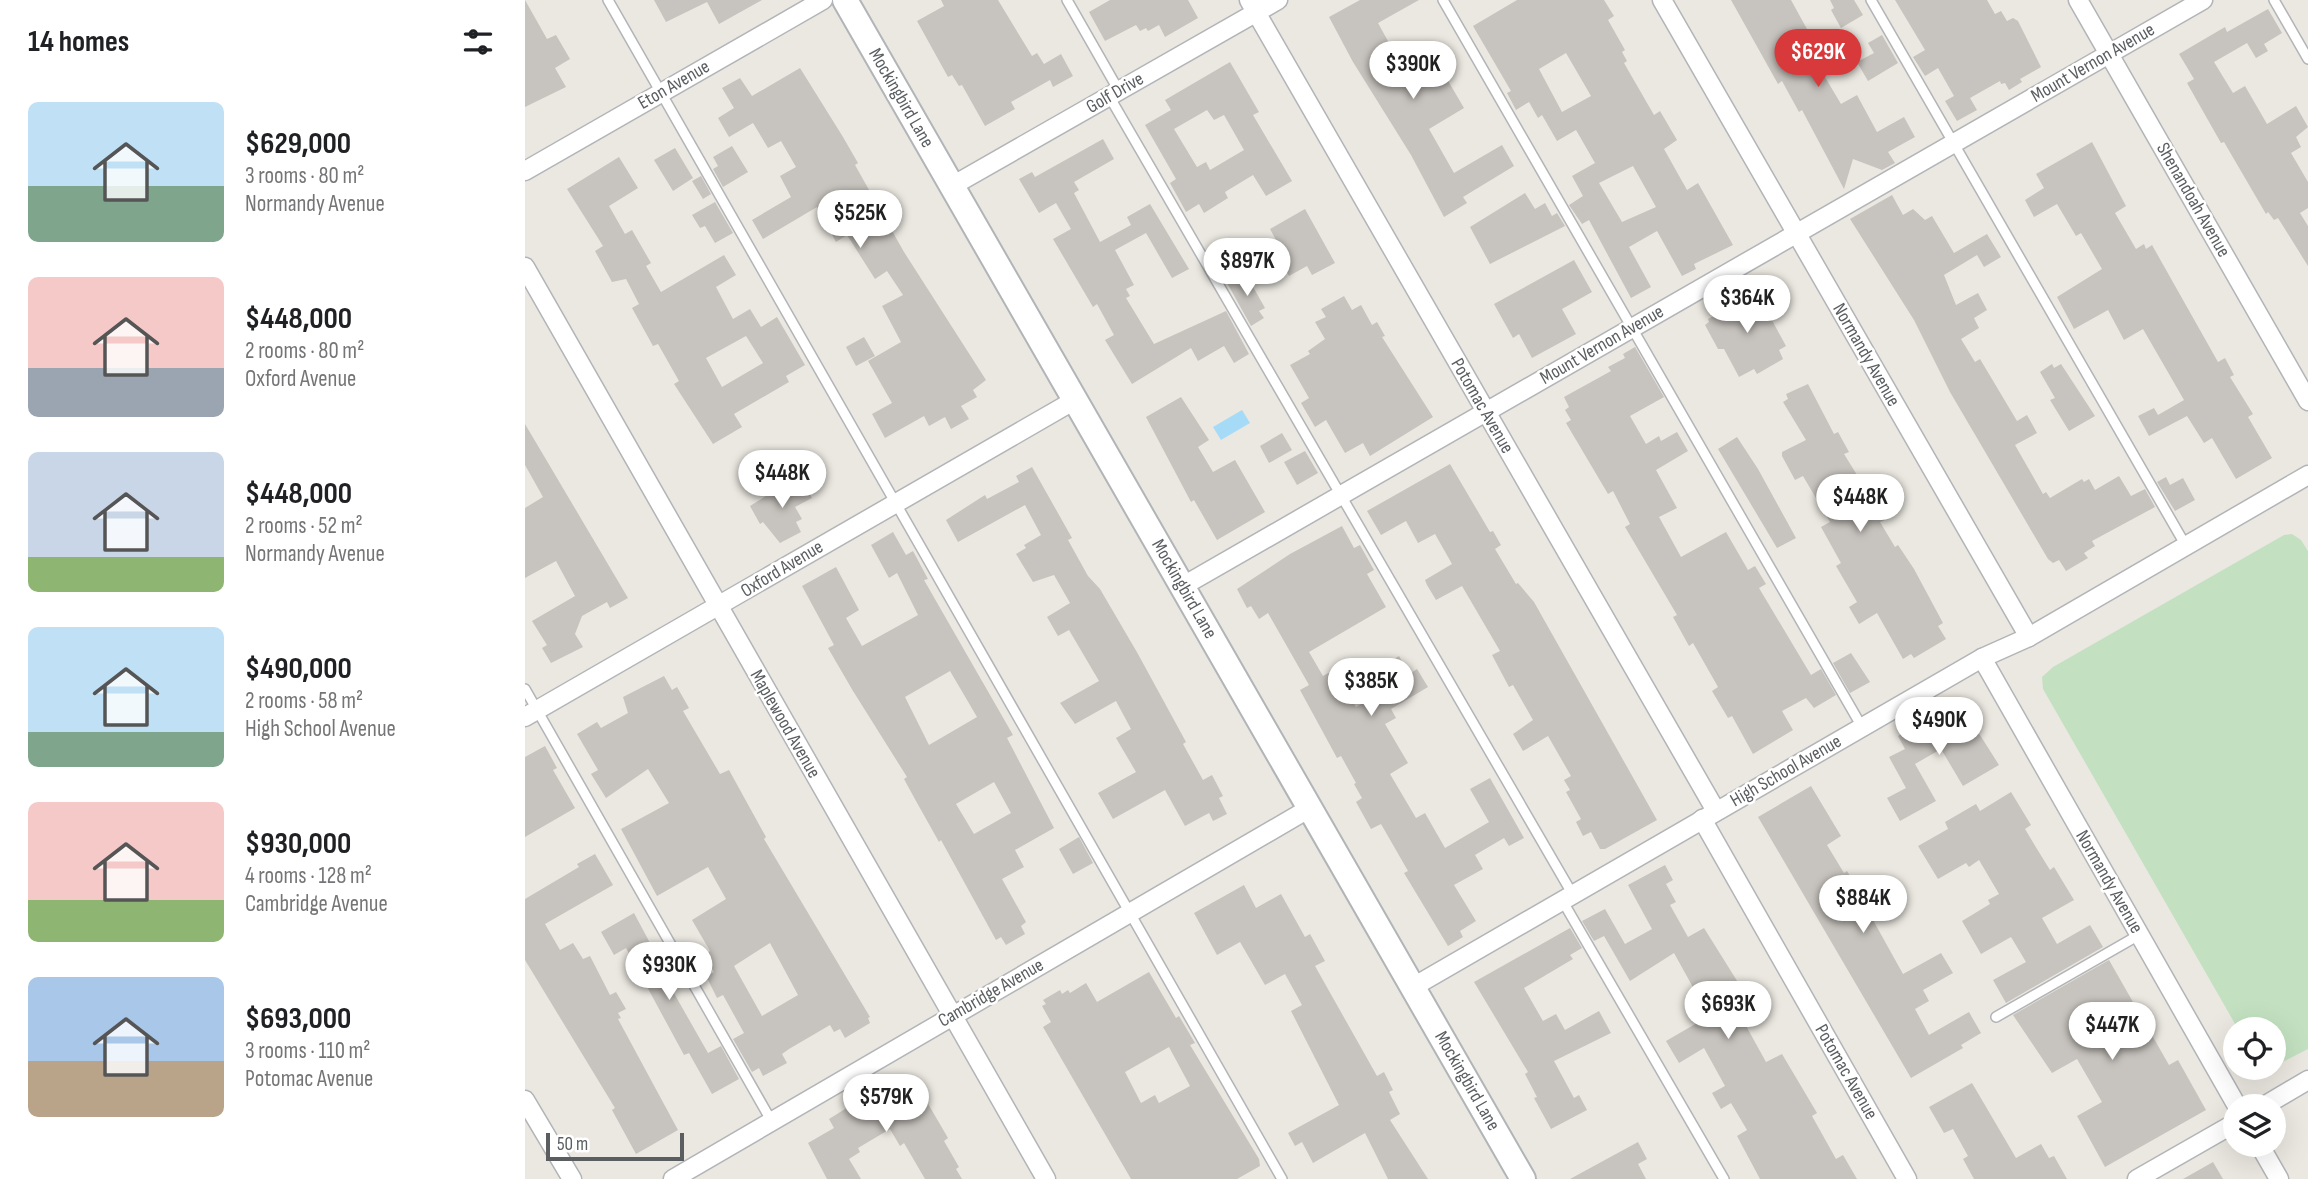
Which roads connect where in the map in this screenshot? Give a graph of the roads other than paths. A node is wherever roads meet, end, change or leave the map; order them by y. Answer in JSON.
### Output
{"nodes":[{"id":1,"x":608,"y":0,"type":"edge"},
{"id":2,"x":823,"y":0,"type":"edge"},
{"id":3,"x":845,"y":0,"type":"edge"},
{"id":4,"x":1067,"y":0,"type":"edge"},
{"id":5,"x":1278,"y":0,"type":"edge"},
{"id":6,"x":1443,"y":0,"type":"edge"},
{"id":7,"x":1662,"y":0,"type":"edge"},
{"id":8,"x":1871,"y":0,"type":"edge"},
{"id":9,"x":2078,"y":0,"type":"edge"},
{"id":10,"x":2203,"y":0,"type":"edge"},
{"id":11,"x":2274,"y":0,"type":"edge"},
{"id":12,"x":1253,"y":6,"type":"edge"},
{"id":13,"x":2109,"y":54,"type":"junction"},
{"id":14,"x":2308,"y":59,"type":"edge"},
{"id":15,"x":661,"y":93,"type":"junction"},
{"id":16,"x":1114,"y":94,"type":"junction"},
{"id":17,"x":1954,"y":144,"type":"junction"},
{"id":18,"x":525,"y":171,"type":"edge"},
{"id":19,"x":952,"y":186,"type":"junction"},
{"id":20,"x":1797,"y":234,"type":"junction"},
{"id":21,"x":525,"y":267,"type":"edge"},
{"id":22,"x":1632,"y":328,"type":"junction"},
{"id":23,"x":1075,"y":400,"type":"junction"},
{"id":24,"x":2308,"y":401,"type":"edge"},
{"id":25,"x":1485,"y":411,"type":"junction"},
{"id":26,"x":2308,"y":475,"type":"edge"},
{"id":27,"x":1341,"y":494,"type":"junction"},
{"id":28,"x":895,"y":502,"type":"junction"},
{"id":29,"x":2186,"y":546,"type":"junction"},
{"id":30,"x":1183,"y":586,"type":"junction"},
{"id":31,"x":718,"y":607,"type":"junction"},
{"id":32,"x":2029,"y":637,"type":"junction"},
{"id":33,"x":1982,"y":658,"type":"junction"},
{"id":34,"x":525,"y":689,"type":"edge"},
{"id":35,"x":531,"y":714,"type":"edge"},
{"id":36,"x":1862,"y":727,"type":"junction"},
{"id":37,"x":1310,"y":808,"type":"junction"},
{"id":38,"x":1709,"y":815,"type":"junction"},
{"id":39,"x":1567,"y":898,"type":"junction"},
{"id":40,"x":1130,"y":912,"type":"junction"},
{"id":41,"x":2139,"y":934,"type":"junction"},
{"id":42,"x":1413,"y":987,"type":"junction"},
{"id":43,"x":952,"y":1015,"type":"junction"},
{"id":44,"x":1996,"y":1017,"type":"dead end"},
{"id":45,"x":2308,"y":1080,"type":"edge"},
{"id":46,"x":2230,"y":1094,"type":"edge"},
{"id":47,"x":2284,"y":1094,"type":"edge"},
{"id":48,"x":525,"y":1100,"type":"edge"},
{"id":49,"x":772,"y":1122,"type":"junction"},
{"id":50,"x":2223,"y":1130,"type":"edge"},
{"id":51,"x":2266,"y":1157,"type":"edge"},
{"id":52,"x":572,"y":1179,"type":"edge"},
{"id":53,"x":673,"y":1179,"type":"edge"},
{"id":54,"x":1047,"y":1179,"type":"edge"},
{"id":55,"x":1282,"y":1179,"type":"edge"},
{"id":56,"x":1523,"y":1179,"type":"edge"},
{"id":57,"x":1724,"y":1179,"type":"edge"},
{"id":58,"x":1907,"y":1179,"type":"edge"},
{"id":59,"x":2137,"y":1179,"type":"edge"},
{"id":60,"x":2279,"y":1179,"type":"edge"}],
"edges":[{"from":1,"to":15,"type":"lane"},
{"from":2,"to":15,"type":"street","name":"Eton Avenue"},
{"from":3,"to":19,"type":"main road","name":"Mockingbird Lane"},
{"from":4,"to":16,"type":"lane"},
{"from":5,"to":12,"type":"street","name":"Golf Drive"},
{"from":6,"to":22,"type":"lane"},
{"from":7,"to":20,"type":"street","name":"Normandy Avenue"},
{"from":8,"to":17,"type":"lane"},
{"from":9,"to":13,"type":"street","name":"Shenandoah Avenue"},
{"from":10,"to":13,"type":"street","name":"Mount Vernon Avenue"},
{"from":11,"to":14,"type":"lane"},
{"from":12,"to":16,"type":"street","name":"Golf Drive"},
{"from":12,"to":25,"type":"street","name":"Potomac Avenue"},
{"from":13,"to":17,"type":"street","name":"Mount Vernon Avenue"},
{"from":13,"to":24,"type":"street","name":"Shenandoah Avenue"},
{"from":15,"to":18,"type":"street","name":"Eton Avenue"},
{"from":15,"to":28,"type":"lane"},
{"from":16,"to":19,"type":"street","name":"Golf Drive"},
{"from":16,"to":27,"type":"lane"},
{"from":17,"to":20,"type":"street","name":"Mount Vernon Avenue"},
{"from":17,"to":29,"type":"lane"},
{"from":19,"to":23,"type":"main road","name":"Mockingbird Lane"},
{"from":20,"to":22,"type":"street","name":"Mount Vernon Avenue"},
{"from":20,"to":32,"type":"street","name":"Normandy Avenue"},
{"from":21,"to":31,"type":"street","name":"Maplewood Avenue"},
{"from":22,"to":25,"type":"street","name":"Mount Vernon Avenue"},
{"from":22,"to":36,"type":"lane"},
{"from":23,"to":28,"type":"street","name":"Oxford Avenue"},
{"from":23,"to":30,"type":"main road","name":"Mockingbird Lane"},
{"from":25,"to":27,"type":"street","name":"Mount Vernon Avenue"},
{"from":25,"to":38,"type":"street","name":"Potomac Avenue"},
{"from":26,"to":29,"type":"street","name":"High School Avenue"},
{"from":27,"to":30,"type":"street","name":"Mount Vernon Avenue"},
{"from":27,"to":39,"type":"lane"},
{"from":28,"to":31,"type":"street","name":"Oxford Avenue"},
{"from":28,"to":40,"type":"lane"},
{"from":29,"to":32,"type":"street","name":"High School Avenue"},
{"from":30,"to":37,"type":"main road","name":"Mockingbird Lane"},
{"from":31,"to":35,"type":"street","name":"Oxford Avenue"},
{"from":31,"to":43,"type":"street","name":"Maplewood Avenue"},
{"from":32,"to":33,"type":"street","name":"High School Avenue"},
{"from":33,"to":36,"type":"street","name":"High School Avenue"},
{"from":33,"to":41,"type":"street","name":"Normandy Avenue"},
{"from":34,"to":35,"type":"lane"},
{"from":35,"to":49,"type":"lane"},
{"from":36,"to":38,"type":"street","name":"High School Avenue"},
{"from":37,"to":40,"type":"street","name":"Cambridge Avenue"},
{"from":37,"to":42,"type":"main road","name":"Mockingbird Lane"},
{"from":38,"to":39,"type":"street","name":"High School Avenue"},
{"from":38,"to":58,"type":"street","name":"Potomac Avenue"},
{"from":39,"to":42,"type":"street","name":"High School Avenue"},
{"from":39,"to":57,"type":"lane"},
{"from":40,"to":43,"type":"street","name":"Cambridge Avenue"},
{"from":40,"to":55,"type":"lane"},
{"from":41,"to":44,"type":"lane"},
{"from":41,"to":46,"type":"street","name":"Normandy Avenue"},
{"from":42,"to":56,"type":"main road","name":"Mockingbird Lane"},
{"from":43,"to":49,"type":"street","name":"Cambridge Avenue"},
{"from":43,"to":54,"type":"street","name":"Maplewood Avenue"},
{"from":45,"to":47,"type":"street"},
{"from":48,"to":52,"type":"street"},
{"from":49,"to":53,"type":"street","name":"Cambridge Avenue"},
{"from":50,"to":59,"type":"street"},
{"from":51,"to":60,"type":"street"}]}
